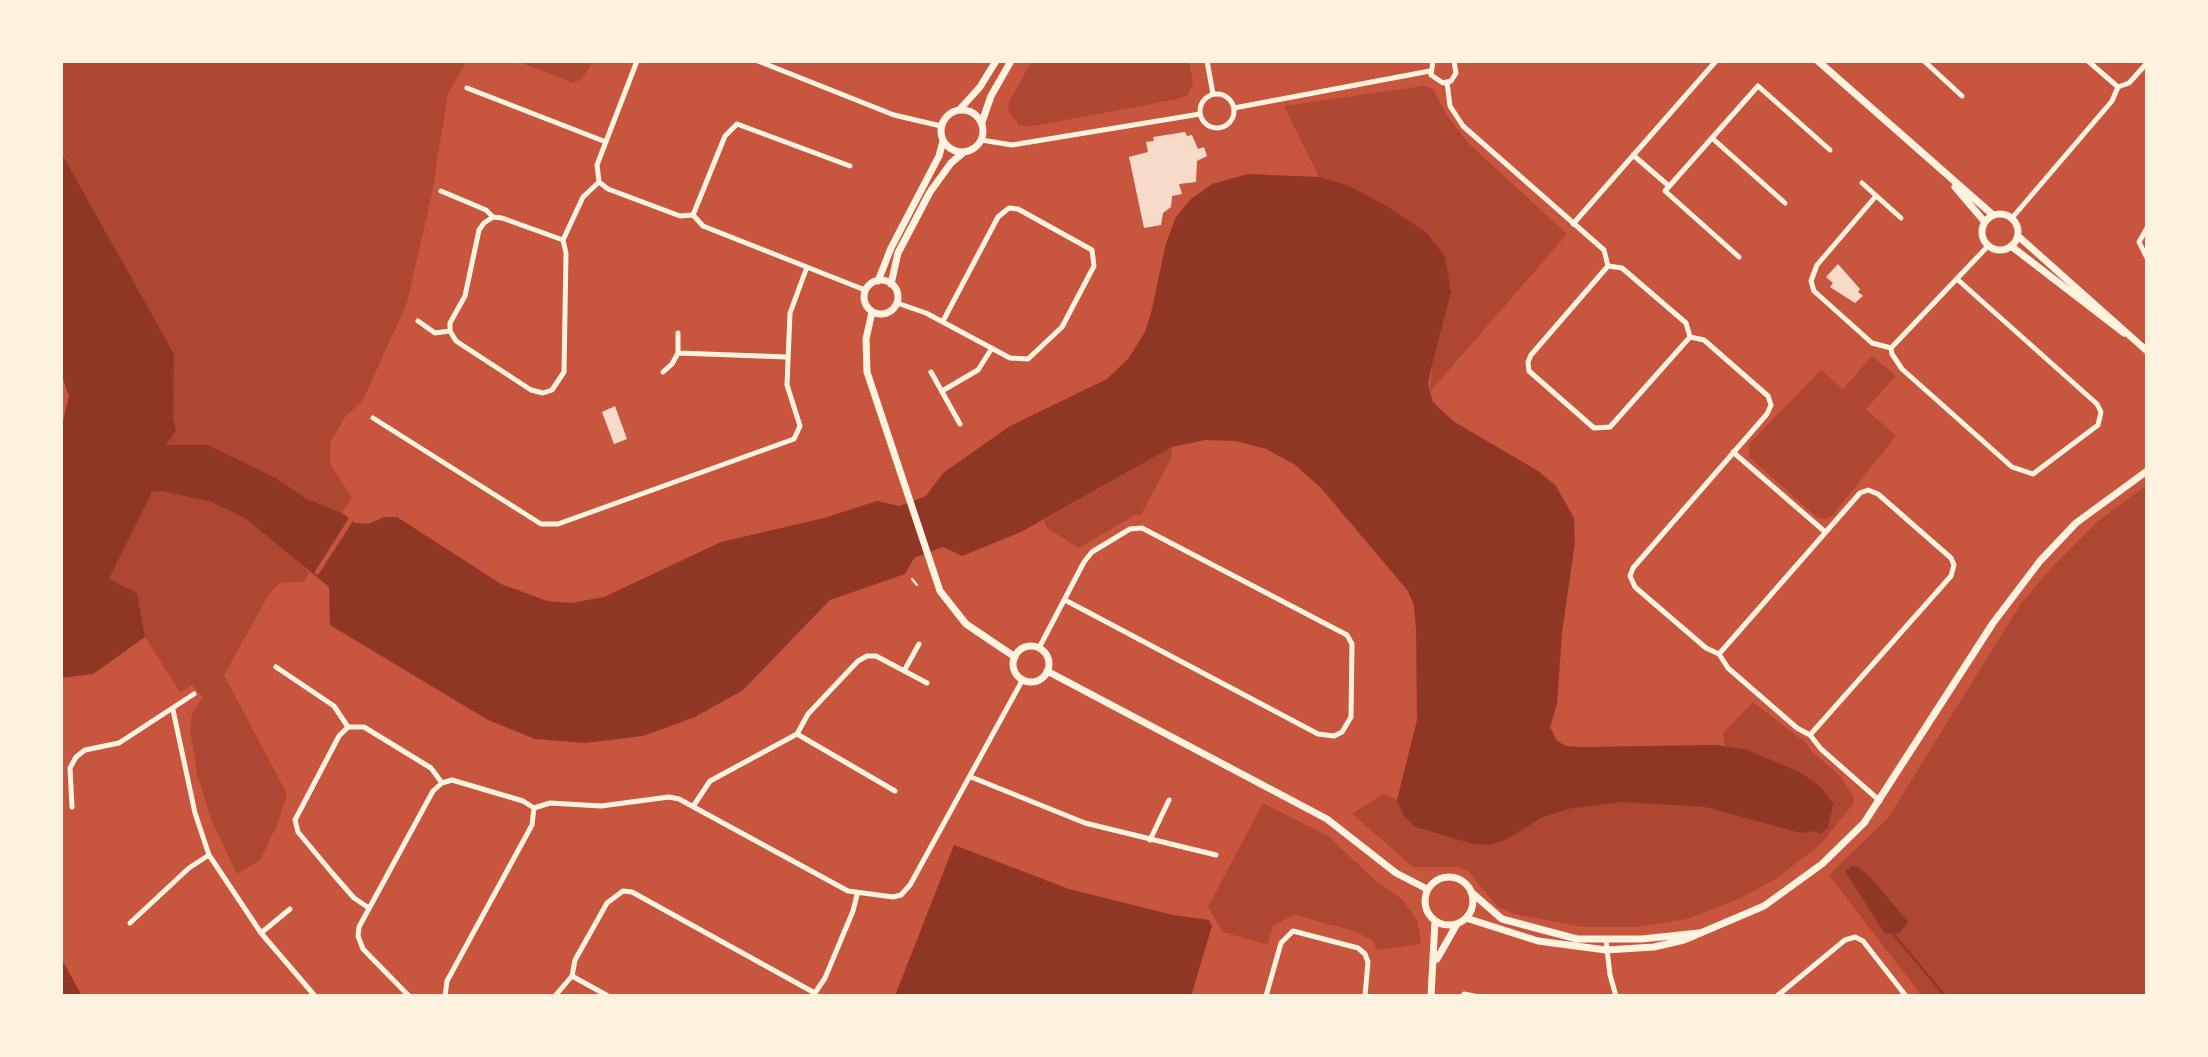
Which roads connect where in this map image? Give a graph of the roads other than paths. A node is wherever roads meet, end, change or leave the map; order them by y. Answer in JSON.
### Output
{"nodes":[{"id":1,"x":637,"y":61,"type":"edge"},
{"id":2,"x":758,"y":61,"type":"edge"},
{"id":3,"x":996,"y":61,"type":"edge"},
{"id":4,"x":1011,"y":61,"type":"edge"},
{"id":5,"x":1207,"y":61,"type":"edge"},
{"id":6,"x":1433,"y":61,"type":"edge"},
{"id":7,"x":1454,"y":61,"type":"edge"},
{"id":8,"x":1818,"y":61,"type":"edge"},
{"id":9,"x":1924,"y":61,"type":"edge"},
{"id":10,"x":2088,"y":61,"type":"edge"},
{"id":11,"x":1712,"y":63,"type":"edge"},
{"id":12,"x":2147,"y":63,"type":"edge"},
{"id":13,"x":1430,"y":71,"type":"junction"},
{"id":14,"x":1447,"y":82,"type":"junction"},
{"id":15,"x":2118,"y":87,"type":"junction"},
{"id":16,"x":467,"y":88,"type":"dead end"},
{"id":17,"x":1213,"y":94,"type":"junction"},
{"id":18,"x":1962,"y":96,"type":"dead end"},
{"id":19,"x":1234,"y":108,"type":"junction"},
{"id":20,"x":960,"y":109,"type":"junction"},
{"id":21,"x":1200,"y":114,"type":"junction"},
{"id":22,"x":982,"y":122,"type":"junction"},
{"id":23,"x":941,"y":126,"type":"junction"},
{"id":24,"x":1712,"y":138,"type":"junction"},
{"id":25,"x":981,"y":140,"type":"junction"},
{"id":26,"x":943,"y":141,"type":"junction"},
{"id":27,"x":606,"y":142,"type":"junction"},
{"id":28,"x":1830,"y":150,"type":"dead end"},
{"id":29,"x":964,"y":152,"type":"junction"},
{"id":30,"x":1633,"y":156,"type":"junction"},
{"id":31,"x":850,"y":166,"type":"dead end"},
{"id":32,"x":1941,"y":171,"type":"junction"},
{"id":33,"x":598,"y":182,"type":"junction"},
{"id":34,"x":1862,"y":183,"type":"dead end"},
{"id":35,"x":1669,"y":186,"type":"junction"},
{"id":36,"x":441,"y":191,"type":"dead end"},
{"id":37,"x":1876,"y":196,"type":"junction"},
{"id":38,"x":1785,"y":202,"type":"dead end"},
{"id":39,"x":693,"y":215,"type":"junction"},
{"id":40,"x":1993,"y":215,"type":"junction"},
{"id":41,"x":493,"y":217,"type":"junction"},
{"id":42,"x":1901,"y":218,"type":"dead end"},
{"id":43,"x":2012,"y":218,"type":"junction"},
{"id":44,"x":1984,"y":221,"type":"junction"},
{"id":45,"x":1573,"y":224,"type":"junction"},
{"id":46,"x":2147,"y":228,"type":"edge"},
{"id":47,"x":2018,"y":236,"type":"junction"},
{"id":48,"x":563,"y":240,"type":"junction"},
{"id":49,"x":1988,"y":246,"type":"junction"},
{"id":50,"x":2011,"y":246,"type":"junction"},
{"id":51,"x":1739,"y":257,"type":"dead end"},
{"id":52,"x":2147,"y":258,"type":"edge"},
{"id":53,"x":1608,"y":266,"type":"junction"},
{"id":54,"x":807,"y":267,"type":"junction"},
{"id":55,"x":1956,"y":279,"type":"junction"},
{"id":56,"x":878,"y":281,"type":"junction"},
{"id":57,"x":891,"y":284,"type":"junction"},
{"id":58,"x":865,"y":290,"type":"junction"},
{"id":59,"x":897,"y":303,"type":"junction"},
{"id":60,"x":872,"y":312,"type":"junction"},
{"id":61,"x":418,"y":321,"type":"dead end"},
{"id":62,"x":943,"y":321,"type":"junction"},
{"id":63,"x":450,"y":331,"type":"junction"},
{"id":64,"x":678,"y":333,"type":"dead end"},
{"id":65,"x":1690,"y":337,"type":"junction"},
{"id":66,"x":2131,"y":337,"type":"junction"},
{"id":67,"x":992,"y":348,"type":"junction"},
{"id":68,"x":1891,"y":348,"type":"junction"},
{"id":69,"x":2147,"y":351,"type":"edge"},
{"id":70,"x":678,"y":353,"type":"junction"},
{"id":71,"x":787,"y":357,"type":"junction"},
{"id":72,"x":663,"y":372,"type":"dead end"},
{"id":73,"x":931,"y":372,"type":"dead end"},
{"id":74,"x":942,"y":391,"type":"junction"},
{"id":75,"x":373,"y":418,"type":"dead end"},
{"id":76,"x":960,"y":424,"type":"dead end"},
{"id":77,"x":1733,"y":452,"type":"junction"},
{"id":78,"x":2147,"y":471,"type":"edge"},
{"id":79,"x":1824,"y":531,"type":"junction"},
{"id":80,"x":1065,"y":600,"type":"junction"},
{"id":81,"x":919,"y":644,"type":"dead end"},
{"id":82,"x":1039,"y":648,"type":"junction"},
{"id":83,"x":1719,"y":654,"type":"junction"},
{"id":84,"x":1015,"y":657,"type":"junction"},
{"id":85,"x":276,"y":667,"type":"dead end"},
{"id":86,"x":904,"y":671,"type":"junction"},
{"id":87,"x":1047,"y":671,"type":"junction"},
{"id":88,"x":1023,"y":679,"type":"junction"},
{"id":89,"x":927,"y":683,"type":"dead end"},
{"id":90,"x":194,"y":694,"type":"dead end"},
{"id":91,"x":173,"y":710,"type":"junction"},
{"id":92,"x":348,"y":727,"type":"junction"},
{"id":93,"x":797,"y":734,"type":"junction"},
{"id":94,"x":1810,"y":735,"type":"junction"},
{"id":95,"x":971,"y":777,"type":"junction"},
{"id":96,"x":442,"y":783,"type":"junction"},
{"id":97,"x":895,"y":791,"type":"dead end"},
{"id":98,"x":1169,"y":800,"type":"dead end"},
{"id":99,"x":1880,"y":801,"type":"junction"},
{"id":100,"x":694,"y":805,"type":"junction"},
{"id":101,"x":72,"y":807,"type":"dead end"},
{"id":102,"x":534,"y":808,"type":"junction"},
{"id":103,"x":1150,"y":840,"type":"junction"},
{"id":104,"x":209,"y":855,"type":"junction"},
{"id":105,"x":1216,"y":855,"type":"dead end"},
{"id":106,"x":1427,"y":889,"type":"junction"},
{"id":107,"x":1471,"y":892,"type":"junction"},
{"id":108,"x":857,"y":895,"type":"junction"},
{"id":109,"x":369,"y":908,"type":"junction"},
{"id":110,"x":290,"y":909,"type":"dead end"},
{"id":111,"x":1466,"y":918,"type":"junction"},
{"id":112,"x":1435,"y":921,"type":"junction"},
{"id":113,"x":130,"y":923,"type":"dead end"},
{"id":114,"x":1457,"y":924,"type":"junction"},
{"id":115,"x":261,"y":933,"type":"junction"},
{"id":116,"x":1606,"y":945,"type":"junction"},
{"id":117,"x":1435,"y":963,"type":"junction"},
{"id":118,"x":572,"y":976,"type":"junction"},
{"id":119,"x":813,"y":994,"type":"edge"},
{"id":120,"x":1464,"y":994,"type":"dead end"},
{"id":121,"x":315,"y":996,"type":"edge"},
{"id":122,"x":409,"y":996,"type":"edge"},
{"id":123,"x":445,"y":996,"type":"edge"},
{"id":124,"x":555,"y":996,"type":"edge"},
{"id":125,"x":608,"y":996,"type":"edge"},
{"id":126,"x":1265,"y":996,"type":"edge"},
{"id":127,"x":1365,"y":996,"type":"edge"},
{"id":128,"x":1431,"y":996,"type":"edge"},
{"id":129,"x":1474,"y":996,"type":"edge"},
{"id":130,"x":1616,"y":996,"type":"edge"},
{"id":131,"x":1777,"y":996,"type":"edge"},
{"id":132,"x":1906,"y":996,"type":"edge"}],
"edges":[{"from":1,"to":27,"type":"street"},
{"from":2,"to":23,"type":"street"},
{"from":3,"to":20,"type":"street"},
{"from":4,"to":22,"type":"street"},
{"from":5,"to":17,"type":"street"},
{"from":6,"to":13,"type":"street"},
{"from":7,"to":14,"type":"street"},
{"from":8,"to":32,"type":"street"},
{"from":9,"to":18,"type":"street"},
{"from":10,"to":15,"type":"street"},
{"from":11,"to":30,"type":"street"},
{"from":12,"to":15,"type":"street"},
{"from":13,"to":14,"type":"street"},
{"from":13,"to":19,"type":"street"},
{"from":14,"to":45,"type":"street"},
{"from":15,"to":43,"type":"street"},
{"from":16,"to":27,"type":"street"},
{"from":17,"to":19,"type":"street"},
{"from":17,"to":21,"type":"street"},
{"from":19,"to":21,"type":"street"},
{"from":20,"to":22,"type":"street"},
{"from":20,"to":23,"type":"street"},
{"from":21,"to":25,"type":"street"},
{"from":22,"to":25,"type":"street"},
{"from":23,"to":26,"type":"street"},
{"from":24,"to":28,"type":"street"},
{"from":24,"to":35,"type":"street"},
{"from":24,"to":38,"type":"street"},
{"from":25,"to":29,"type":"street"},
{"from":26,"to":29,"type":"street"},
{"from":26,"to":56,"type":"street"},
{"from":27,"to":33,"type":"street"},
{"from":29,"to":57,"type":"street"},
{"from":30,"to":35,"type":"street"},
{"from":30,"to":45,"type":"street"},
{"from":31,"to":39,"type":"street"},
{"from":32,"to":40,"type":"street"},
{"from":32,"to":44,"type":"street"},
{"from":33,"to":39,"type":"street"},
{"from":33,"to":48,"type":"street"},
{"from":34,"to":37,"type":"street"},
{"from":35,"to":51,"type":"street"},
{"from":36,"to":41,"type":"street"},
{"from":37,"to":42,"type":"street"},
{"from":37,"to":68,"type":"street"},
{"from":39,"to":54,"type":"street"},
{"from":40,"to":43,"type":"street"},
{"from":40,"to":44,"type":"street"},
{"from":41,"to":48,"type":"street"},
{"from":41,"to":63,"type":"street"},
{"from":43,"to":47,"type":"street"},
{"from":44,"to":49,"type":"street"},
{"from":45,"to":53,"type":"street"},
{"from":46,"to":52,"type":"street"},
{"from":47,"to":50,"type":"street"},
{"from":47,"to":66,"type":"street"},
{"from":48,"to":63,"type":"street"},
{"from":49,"to":50,"type":"street"},
{"from":49,"to":55,"type":"street"},
{"from":50,"to":66,"type":"street"},
{"from":53,"to":65,"type":"street"},
{"from":53,"to":65,"type":"street"},
{"from":54,"to":58,"type":"street"},
{"from":54,"to":71,"type":"street"},
{"from":55,"to":68,"type":"street"},
{"from":55,"to":68,"type":"street"},
{"from":56,"to":57,"type":"street"},
{"from":56,"to":58,"type":"street"},
{"from":57,"to":59,"type":"street"},
{"from":58,"to":60,"type":"street"},
{"from":59,"to":60,"type":"street"},
{"from":59,"to":62,"type":"street"},
{"from":60,"to":84,"type":"street"},
{"from":61,"to":63,"type":"street"},
{"from":62,"to":67,"type":"street"},
{"from":62,"to":67,"type":"street"},
{"from":64,"to":70,"type":"street"},
{"from":65,"to":77,"type":"street"},
{"from":66,"to":69,"type":"street"},
{"from":67,"to":74,"type":"street"},
{"from":70,"to":71,"type":"street"},
{"from":70,"to":72,"type":"street"},
{"from":71,"to":75,"type":"street"},
{"from":73,"to":74,"type":"street"},
{"from":74,"to":76,"type":"street"},
{"from":77,"to":79,"type":"street"},
{"from":77,"to":83,"type":"street"},
{"from":78,"to":99,"type":"street"},
{"from":79,"to":83,"type":"street"},
{"from":79,"to":94,"type":"street"},
{"from":80,"to":80,"type":"street"},
{"from":80,"to":82,"type":"street"},
{"from":81,"to":86,"type":"street"},
{"from":82,"to":84,"type":"street"},
{"from":82,"to":87,"type":"street"},
{"from":83,"to":94,"type":"street"},
{"from":84,"to":88,"type":"street"},
{"from":85,"to":92,"type":"street"},
{"from":86,"to":89,"type":"street"},
{"from":86,"to":93,"type":"street"},
{"from":87,"to":88,"type":"street"},
{"from":87,"to":106,"type":"street"},
{"from":88,"to":95,"type":"street"},
{"from":90,"to":91,"type":"street"},
{"from":91,"to":101,"type":"street"},
{"from":91,"to":104,"type":"street"},
{"from":92,"to":96,"type":"street"},
{"from":92,"to":109,"type":"street"},
{"from":93,"to":97,"type":"street"},
{"from":93,"to":100,"type":"street"},
{"from":94,"to":99,"type":"street"},
{"from":95,"to":103,"type":"street"},
{"from":95,"to":108,"type":"street"},
{"from":96,"to":102,"type":"street"},
{"from":96,"to":109,"type":"street"},
{"from":98,"to":103,"type":"street"},
{"from":99,"to":116,"type":"street"},
{"from":100,"to":102,"type":"street"},
{"from":100,"to":108,"type":"street"},
{"from":102,"to":123,"type":"street"},
{"from":103,"to":105,"type":"street"},
{"from":104,"to":113,"type":"street"},
{"from":104,"to":115,"type":"street"},
{"from":106,"to":107,"type":"street"},
{"from":106,"to":112,"type":"street"},
{"from":107,"to":111,"type":"street"},
{"from":107,"to":116,"type":"street"},
{"from":108,"to":119,"type":"street"},
{"from":109,"to":122,"type":"street"},
{"from":110,"to":115,"type":"street"},
{"from":111,"to":114,"type":"street"},
{"from":111,"to":116,"type":"street"},
{"from":112,"to":114,"type":"street"},
{"from":112,"to":117,"type":"street"},
{"from":114,"to":117,"type":"street"},
{"from":115,"to":121,"type":"street"},
{"from":116,"to":130,"type":"street"},
{"from":117,"to":128,"type":"street"},
{"from":118,"to":119,"type":"street"},
{"from":118,"to":124,"type":"street"},
{"from":118,"to":125,"type":"street"},
{"from":120,"to":129,"type":"street"},
{"from":126,"to":127,"type":"street"},
{"from":131,"to":132,"type":"street"}]}
